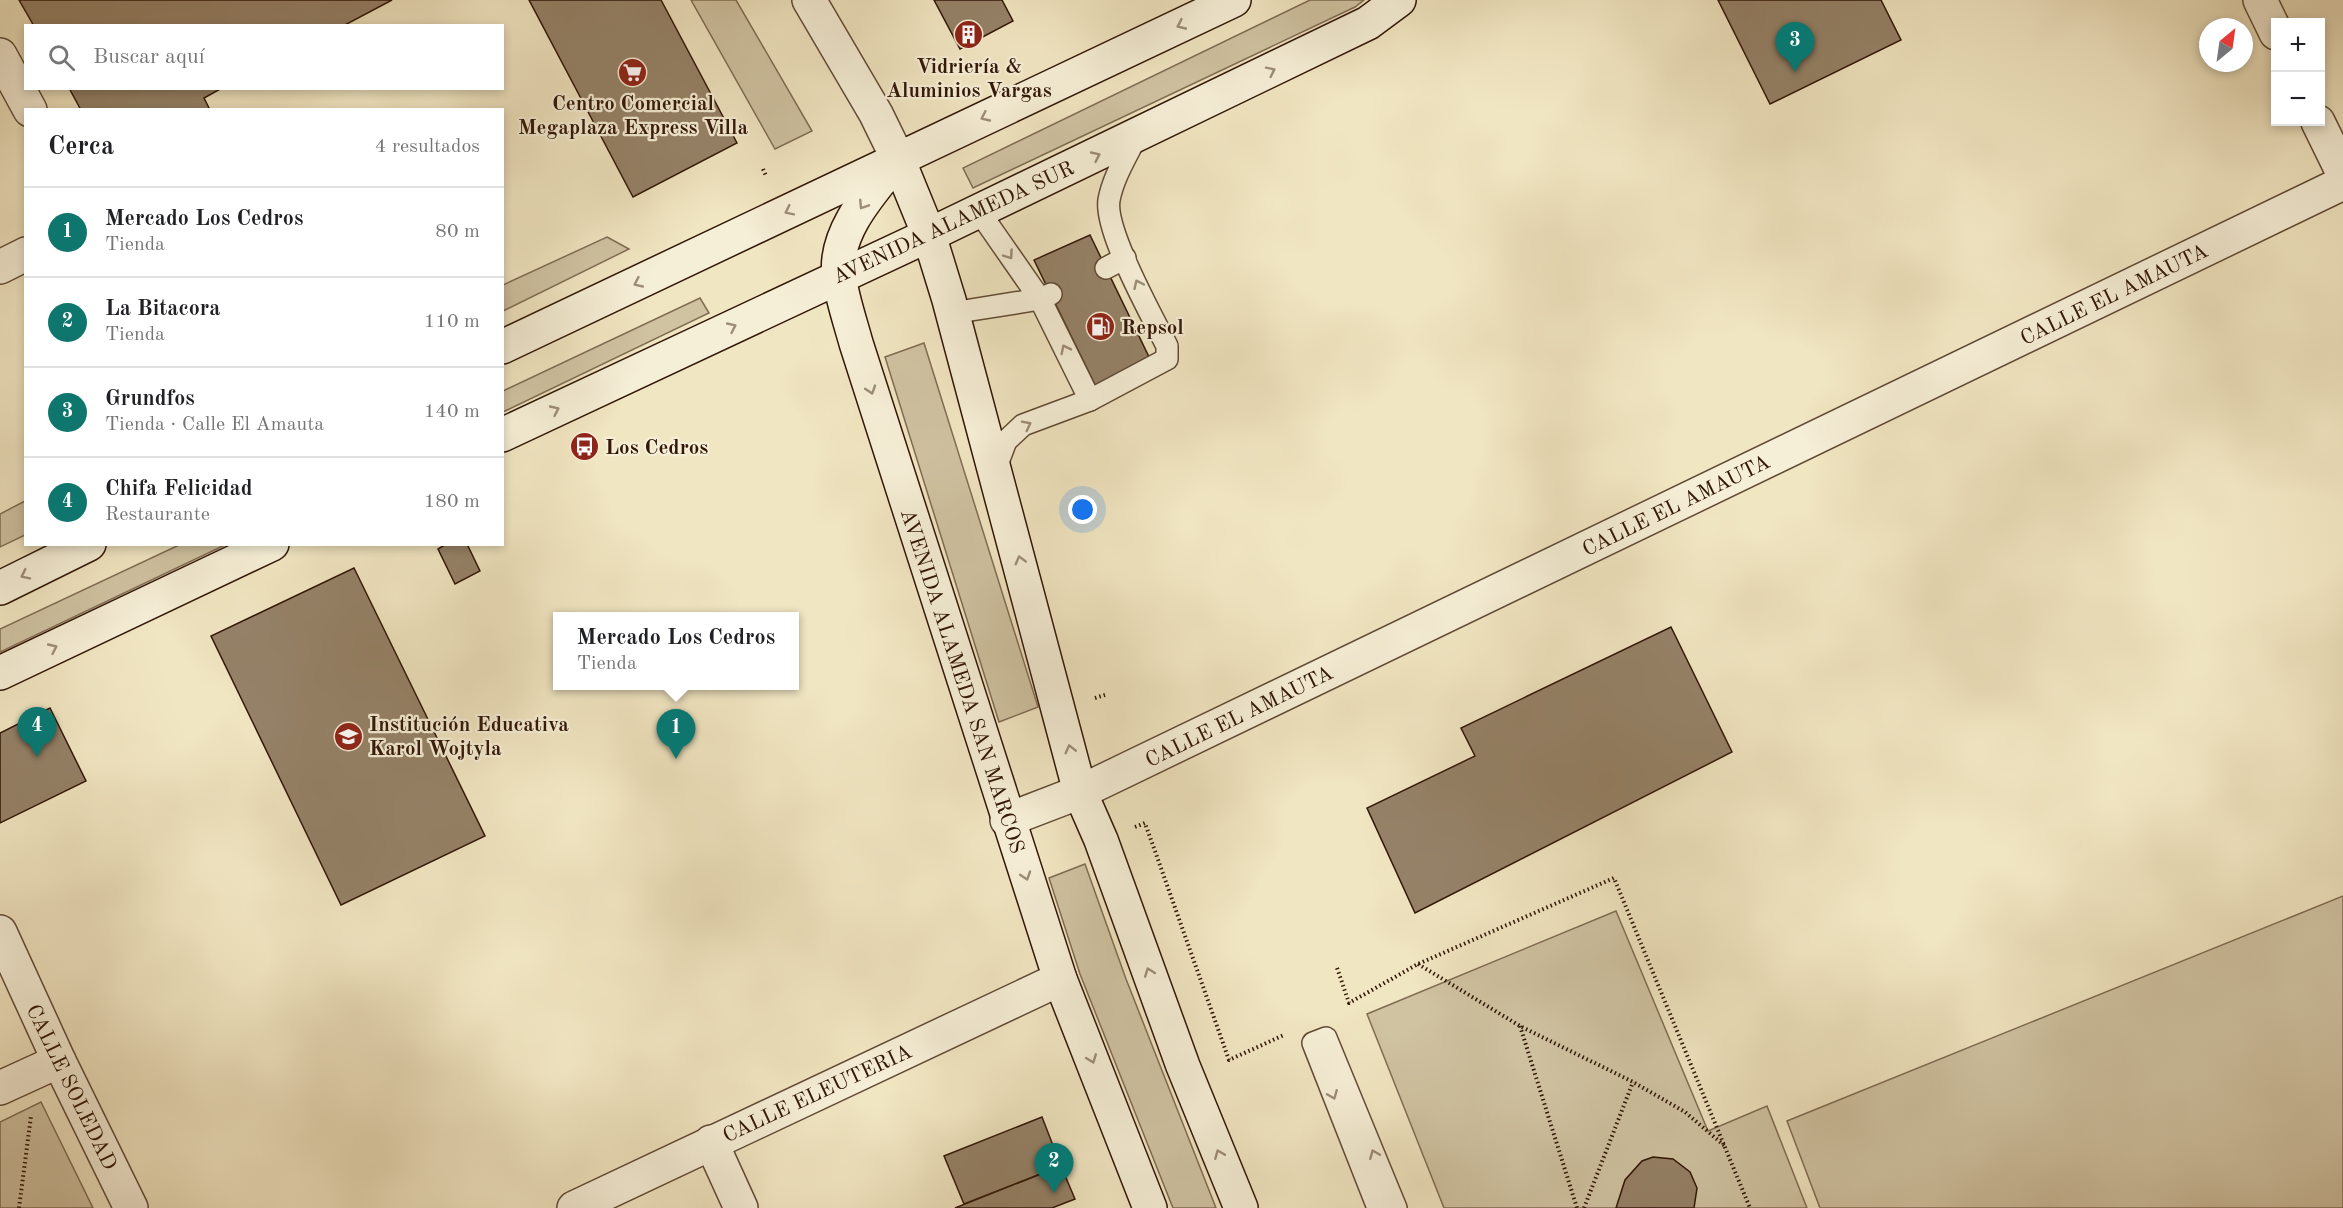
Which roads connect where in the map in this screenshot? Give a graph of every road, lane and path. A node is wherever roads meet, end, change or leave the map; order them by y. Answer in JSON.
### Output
{"nodes":[{"id":1,"x":809,"y":0,"type":"edge"},
{"id":2,"x":1234,"y":0,"type":"edge"},
{"id":3,"x":1399,"y":0,"type":"edge"},
{"id":4,"x":2260,"y":0,"type":"edge"},
{"id":5,"x":2271,"y":23,"type":"edge"},
{"id":6,"x":0,"y":55,"type":"edge"},
{"id":7,"x":29,"y":108,"type":"edge"},
{"id":8,"x":2320,"y":126,"type":"edge"},
{"id":9,"x":1137,"y":137,"type":"junction"},
{"id":10,"x":898,"y":159,"type":"junction"},
{"id":11,"x":763,"y":169,"type":"dead end"},
{"id":12,"x":2343,"y":173,"type":"edge"},
{"id":13,"x":766,"y":176,"type":"dead end"},
{"id":14,"x":2343,"y":183,"type":"edge"},
{"id":15,"x":978,"y":210,"type":"junction"},
{"id":16,"x":929,"y":236,"type":"junction"},
{"id":17,"x":24,"y":255,"type":"edge"},
{"id":18,"x":1125,"y":258,"type":"junction"},
{"id":19,"x":0,"y":267,"type":"edge"},
{"id":20,"x":1106,"y":267,"type":"dead end"},
{"id":21,"x":839,"y":276,"type":"junction"},
{"id":22,"x":1045,"y":297,"type":"junction"},
{"id":23,"x":952,"y":313,"type":"junction"},
{"id":24,"x":504,"y":346,"type":"edge"},
{"id":25,"x":1090,"y":399,"type":"junction"},
{"id":26,"x":504,"y":434,"type":"edge"},
{"id":27,"x":995,"y":470,"type":"junction"},
{"id":28,"x":85,"y":546,"type":"edge"},
{"id":29,"x":268,"y":546,"type":"edge"},
{"id":30,"x":0,"y":588,"type":"edge"},
{"id":31,"x":0,"y":673,"type":"edge"},
{"id":32,"x":1080,"y":792,"type":"junction"},
{"id":33,"x":1007,"y":820,"type":"junction"},
{"id":34,"x":1101,"y":840,"type":"junction"},
{"id":35,"x":0,"y":932,"type":"edge"},
{"id":36,"x":1418,"y":964,"type":"junction"},
{"id":37,"x":1338,"y":968,"type":"dead end"},
{"id":38,"x":1060,"y":979,"type":"junction"},
{"id":39,"x":1349,"y":1003,"type":"junction"},
{"id":40,"x":1339,"y":1008,"type":"dead end"},
{"id":41,"x":1520,"y":1026,"type":"junction"},
{"id":42,"x":1288,"y":1033,"type":"dead end"},
{"id":43,"x":48,"y":1066,"type":"junction"},
{"id":44,"x":1633,"y":1082,"type":"junction"},
{"id":45,"x":0,"y":1088,"type":"edge"},
{"id":46,"x":711,"y":1142,"type":"junction"},
{"id":47,"x":1726,"y":1147,"type":"junction"},
{"id":48,"x":1241,"y":1201,"type":"edge"},
{"id":49,"x":19,"y":1208,"type":"edge"},
{"id":50,"x":131,"y":1208,"type":"edge"},
{"id":51,"x":574,"y":1208,"type":"edge"},
{"id":52,"x":741,"y":1208,"type":"edge"},
{"id":53,"x":1150,"y":1208,"type":"edge"},
{"id":54,"x":1378,"y":1208,"type":"edge"},
{"id":55,"x":1396,"y":1208,"type":"edge"},
{"id":56,"x":1577,"y":1208,"type":"edge"},
{"id":57,"x":1584,"y":1208,"type":"edge"},
{"id":58,"x":1750,"y":1208,"type":"edge"}],
"edges":[{"from":1,"to":10,"type":"main road"},
{"from":2,"to":10,"type":"main road","one_way":true},
{"from":9,"to":3,"type":"main road","name":"AVENIDA ALAMEDA SUR","one_way":true},
{"from":4,"to":5,"type":"main road"},
{"from":6,"to":7,"type":"main road"},
{"from":8,"to":12,"type":"main road"},
{"from":15,"to":9,"type":"main road","name":"AVENIDA ALAMEDA SUR","one_way":true},
{"from":9,"to":18,"type":"lane"},
{"from":10,"to":16,"type":"main road"},
{"from":10,"to":21,"type":"main road","name":"AVENIDA ALAMEDA SAN MARCOS","one_way":true},
{"from":10,"to":24,"type":"main road","one_way":true},
{"from":11,"to":13,"type":"path"},
{"from":14,"to":32,"type":"main road","name":"CALLE EL AMAUTA"},
{"from":15,"to":16,"type":"main road","name":"AVENIDA ALAMEDA SUR"},
{"from":15,"to":22,"type":"lane","one_way":true},
{"from":16,"to":21,"type":"main road","name":"AVENIDA ALAMEDA SUR"},
{"from":16,"to":23,"type":"main road"},
{"from":17,"to":19,"type":"main road"},
{"from":18,"to":20,"type":"lane"},
{"from":25,"to":18,"type":"lane","one_way":true},
{"from":26,"to":21,"type":"main road","name":"AVENIDA ALAMEDA SUR","one_way":true},
{"from":21,"to":33,"type":"main road","name":"AVENIDA ALAMEDA SAN MARCOS","one_way":true},
{"from":22,"to":23,"type":"lane"},
{"from":25,"to":22,"type":"lane","one_way":true},
{"from":23,"to":27,"type":"main road"},
{"from":27,"to":25,"type":"lane","one_way":true},
{"from":32,"to":27,"type":"main road","one_way":true},
{"from":28,"to":30,"type":"main road","one_way":true},
{"from":31,"to":29,"type":"main road","one_way":true},
{"from":32,"to":33,"type":"main road","name":"CALLE EL AMAUTA"},
{"from":32,"to":34,"type":"main road"},
{"from":33,"to":38,"type":"main road","name":"AVENIDA ALAMEDA SAN MARCOS","one_way":true},
{"from":34,"to":42,"type":"path"},
{"from":48,"to":34,"type":"main road","one_way":true},
{"from":35,"to":43,"type":"main road","name":"CALLE SOLEDAD"},
{"from":36,"to":39,"type":"path"},
{"from":36,"to":41,"type":"path"},
{"from":36,"to":47,"type":"path"},
{"from":37,"to":39,"type":"path"},
{"from":38,"to":46,"type":"main road","name":"CALLE ELEUTERIA"},
{"from":38,"to":53,"type":"main road","name":"AVENIDA ALAMEDA SAN MARCOS","one_way":true},
{"from":39,"to":40,"type":"path"},
{"from":41,"to":44,"type":"path"},
{"from":41,"to":56,"type":"path"},
{"from":43,"to":45,"type":"main road"},
{"from":43,"to":49,"type":"path"},
{"from":43,"to":50,"type":"main road","name":"CALLE SOLEDAD"},
{"from":44,"to":47,"type":"path"},
{"from":44,"to":57,"type":"path"},
{"from":46,"to":51,"type":"main road","name":"CALLE ELEUTERIA"},
{"from":46,"to":52,"type":"main road"},
{"from":47,"to":58,"type":"path"},
{"from":55,"to":54,"type":"lane","one_way":true}]}
